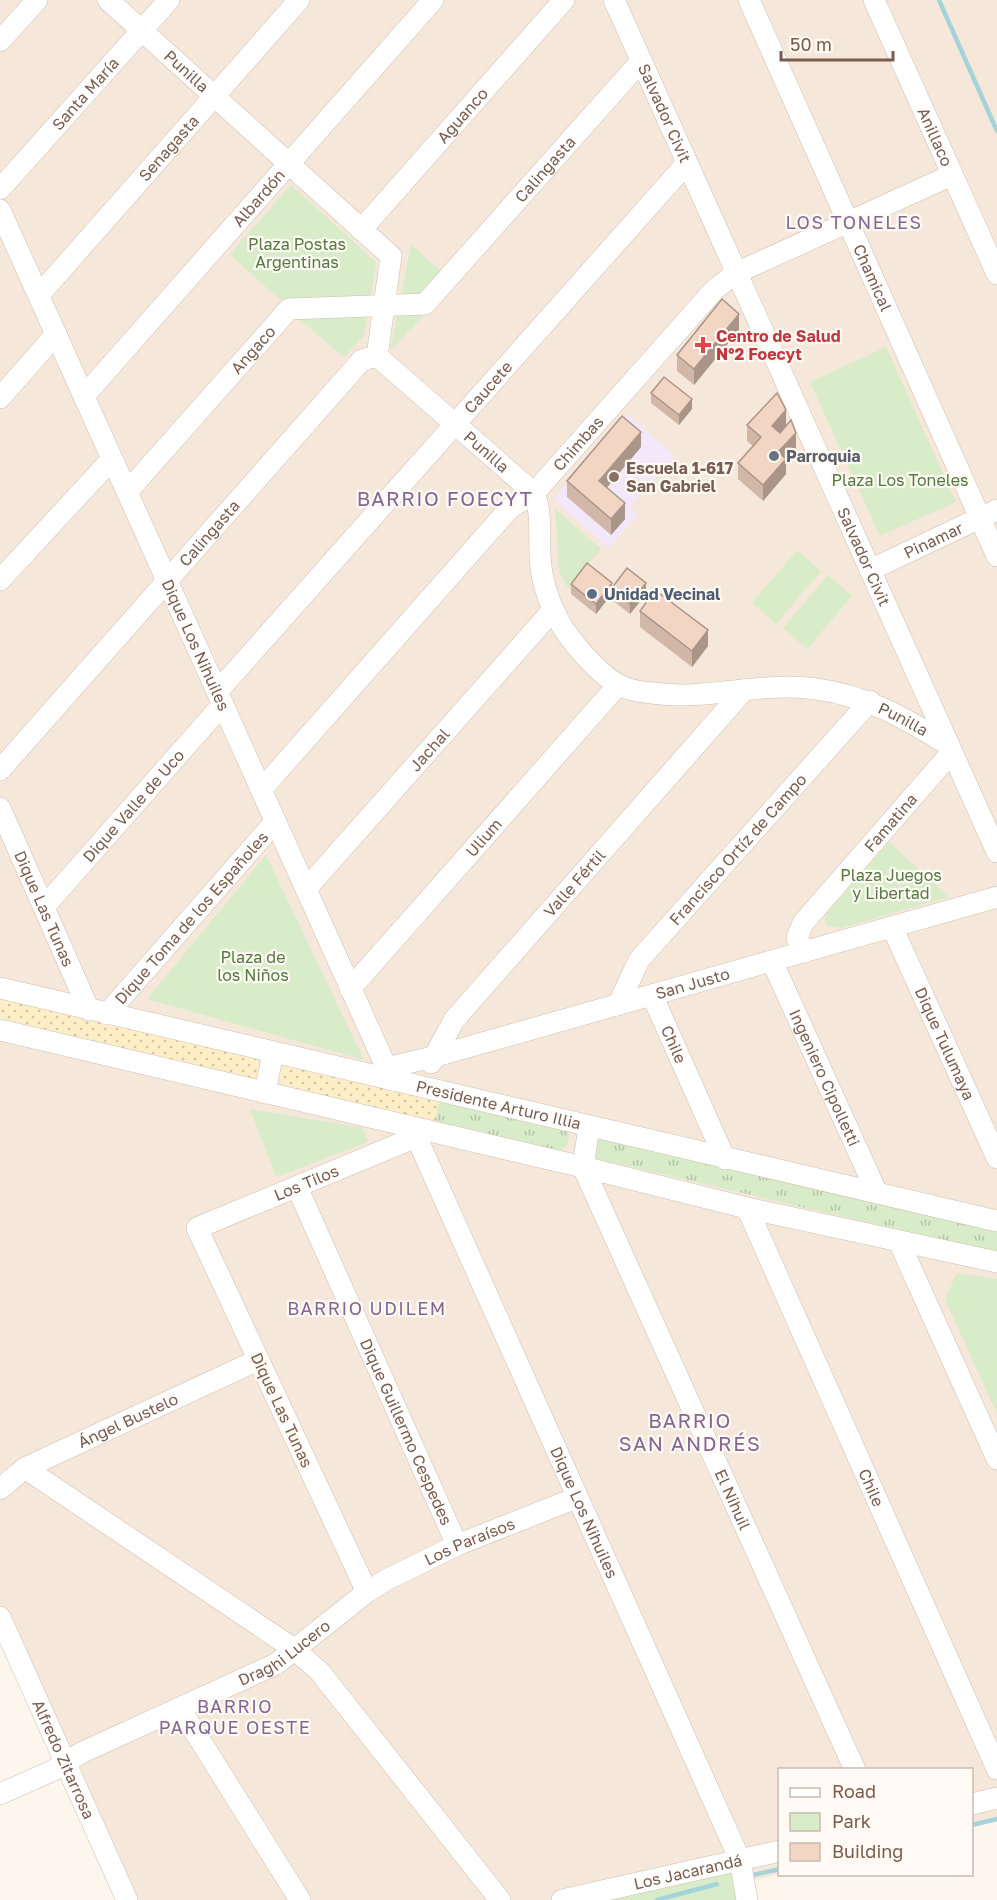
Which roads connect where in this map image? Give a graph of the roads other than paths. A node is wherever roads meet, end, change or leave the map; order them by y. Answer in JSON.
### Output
{"nodes":[{"id":1,"x":37,"y":0,"type":"edge"},
{"id":2,"x":108,"y":0,"type":"edge"},
{"id":3,"x":169,"y":0,"type":"edge"},
{"id":4,"x":299,"y":0,"type":"edge"},
{"id":5,"x":433,"y":0,"type":"edge"},
{"id":6,"x":564,"y":0,"type":"edge"},
{"id":7,"x":614,"y":0,"type":"edge"},
{"id":8,"x":749,"y":0,"type":"edge"},
{"id":9,"x":874,"y":0,"type":"edge"},
{"id":10,"x":141,"y":30,"type":"junction"},
{"id":11,"x":0,"y":41,"type":"edge"},
{"id":12,"x":641,"y":61,"type":"junction"},
{"id":13,"x":214,"y":95,"type":"junction"},
{"id":14,"x":687,"y":163,"type":"junction"},
{"id":15,"x":289,"y":164,"type":"junction"},
{"id":16,"x":952,"y":175,"type":"junction"},
{"id":17,"x":0,"y":189,"type":"edge"},
{"id":18,"x":1,"y":215,"type":"edge"},
{"id":19,"x":849,"y":222,"type":"junction"},
{"id":20,"x":361,"y":230,"type":"junction"},
{"id":21,"x":991,"y":242,"type":"edge"},
{"id":22,"x":736,"y":273,"type":"junction"},
{"id":23,"x":997,"y":274,"type":"edge"},
{"id":24,"x":39,"y":295,"type":"junction"},
{"id":25,"x":425,"y":304,"type":"joint"},
{"id":26,"x":384,"y":305,"type":"junction"},
{"id":27,"x":56,"y":334,"type":"junction"},
{"id":28,"x":376,"y":356,"type":"junction"},
{"id":29,"x":84,"y":396,"type":"junction"},
{"id":30,"x":0,"y":398,"type":"edge"},
{"id":31,"x":454,"y":424,"type":"junction"},
{"id":32,"x":112,"y":459,"type":"junction"},
{"id":33,"x":127,"y":492,"type":"junction"},
{"id":34,"x":534,"y":493,"type":"junction"},
{"id":35,"x":989,"y":514,"type":"edge"},
{"id":36,"x":997,"y":556,"type":"edge"},
{"id":37,"x":870,"y":570,"type":"junction"},
{"id":38,"x":0,"y":580,"type":"edge"},
{"id":39,"x":167,"y":580,"type":"junction"},
{"id":40,"x":553,"y":610,"type":"junction"},
{"id":41,"x":618,"y":685,"type":"junction"},
{"id":42,"x":744,"y":690,"type":"junction"},
{"id":43,"x":220,"y":698,"type":"junction"},
{"id":44,"x":870,"y":701,"type":"junction"},
{"id":45,"x":950,"y":748,"type":"junction"},
{"id":46,"x":0,"y":770,"type":"edge"},
{"id":47,"x":261,"y":790,"type":"junction"},
{"id":48,"x":0,"y":808,"type":"edge"},
{"id":49,"x":275,"y":822,"type":"junction"},
{"id":50,"x":997,"y":852,"type":"edge"},
{"id":51,"x":306,"y":889,"type":"junction"},
{"id":52,"x":997,"y":897,"type":"edge"},
{"id":53,"x":44,"y":907,"type":"junction"},
{"id":54,"x":892,"y":927,"type":"junction"},
{"id":55,"x":804,"y":952,"type":"junction"},
{"id":56,"x":772,"y":961,"type":"junction"},
{"id":57,"x":0,"y":988,"type":"edge"},
{"id":58,"x":350,"y":989,"type":"junction"},
{"id":59,"x":652,"y":995,"type":"junction"},
{"id":60,"x":618,"y":1005,"type":"junction"},
{"id":61,"x":98,"y":1012,"type":"junction"},
{"id":62,"x":0,"y":1030,"type":"edge"},
{"id":63,"x":273,"y":1052,"type":"junction"},
{"id":64,"x":433,"y":1057,"type":"junction"},
{"id":65,"x":389,"y":1074,"type":"junction"},
{"id":66,"x":424,"y":1088,"type":"junction"},
{"id":67,"x":265,"y":1093,"type":"junction"},
{"id":68,"x":589,"y":1127,"type":"junction"},
{"id":69,"x":414,"y":1132,"type":"junction"},
{"id":70,"x":997,"y":1158,"type":"edge"},
{"id":71,"x":725,"y":1159,"type":"junction"},
{"id":72,"x":584,"y":1167,"type":"junction"},
{"id":73,"x":297,"y":1187,"type":"junction"},
{"id":74,"x":877,"y":1193,"type":"junction"},
{"id":75,"x":747,"y":1208,"type":"junction"},
{"id":76,"x":997,"y":1221,"type":"edge"},
{"id":77,"x":197,"y":1228,"type":"joint"},
{"id":78,"x":899,"y":1242,"type":"junction"},
{"id":79,"x":997,"y":1262,"type":"edge"},
{"id":80,"x":258,"y":1360,"type":"junction"},
{"id":81,"x":997,"y":1459,"type":"edge"},
{"id":82,"x":25,"y":1468,"type":"junction"},
{"id":83,"x":0,"y":1489,"type":"edge"},
{"id":84,"x":576,"y":1498,"type":"junction"},
{"id":85,"x":457,"y":1545,"type":"junction"},
{"id":86,"x":367,"y":1592,"type":"junction"},
{"id":87,"x":0,"y":1617,"type":"edge"},
{"id":88,"x":294,"y":1649,"type":"junction"},
{"id":89,"x":180,"y":1708,"type":"junction"},
{"id":90,"x":66,"y":1763,"type":"junction"},
{"id":91,"x":854,"y":1768,"type":"edge"},
{"id":92,"x":997,"y":1769,"type":"edge"},
{"id":93,"x":0,"y":1794,"type":"edge"},
{"id":94,"x":997,"y":1798,"type":"edge"},
{"id":95,"x":973,"y":1804,"type":"edge"},
{"id":96,"x":778,"y":1851,"type":"edge"},
{"id":97,"x":740,"y":1860,"type":"junction"},
{"id":98,"x":128,"y":1900,"type":"edge"},
{"id":99,"x":300,"y":1900,"type":"edge"},
{"id":100,"x":500,"y":1900,"type":"edge"},
{"id":101,"x":562,"y":1900,"type":"edge"},
{"id":102,"x":747,"y":1900,"type":"edge"}],
"edges":[{"from":1,"to":11,"type":"street"},
{"from":2,"to":10,"type":"street","name":"Punilla"},
{"from":3,"to":10,"type":"street","name":"Santa María"},
{"from":4,"to":13,"type":"street","name":"Senagasta"},
{"from":5,"to":15,"type":"street","name":"Albardón"},
{"from":6,"to":20,"type":"street","name":"Aguanco"},
{"from":7,"to":12,"type":"street","name":"Salvador Civit"},
{"from":8,"to":19,"type":"street","name":"Chamical"},
{"from":9,"to":16,"type":"street","name":"Anillaco"},
{"from":10,"to":13,"type":"street","name":"Punilla"},
{"from":10,"to":17,"type":"street","name":"Santa María"},
{"from":12,"to":14,"type":"street","name":"Salvador Civit"},
{"from":12,"to":25,"type":"street","name":"Calingasta"},
{"from":13,"to":15,"type":"street","name":"Punilla"},
{"from":13,"to":24,"type":"street","name":"Senagasta"},
{"from":14,"to":22,"type":"street","name":"Salvador Civit"},
{"from":14,"to":31,"type":"street","name":"Caucete"},
{"from":15,"to":20,"type":"street","name":"Punilla"},
{"from":15,"to":29,"type":"street","name":"Albardón"},
{"from":16,"to":19,"type":"street","name":"Chimbas"},
{"from":16,"to":21,"type":"street","name":"Anillaco"},
{"from":18,"to":24,"type":"street","name":"Dique Los Nihuiles"},
{"from":19,"to":22,"type":"street","name":"Chimbas"},
{"from":19,"to":35,"type":"street","name":"Chamical"},
{"from":20,"to":26,"type":"street","name":"Punilla"},
{"from":21,"to":23,"type":"street","name":"Anillaco"},
{"from":22,"to":34,"type":"street","name":"Chimbas"},
{"from":22,"to":37,"type":"street","name":"Salvador Civit"},
{"from":24,"to":27,"type":"street","name":"Dique Los Nihuiles"},
{"from":25,"to":26,"type":"street","name":"Angaco"},
{"from":26,"to":28,"type":"street","name":"Punilla"},
{"from":26,"to":33,"type":"street","name":"Angaco"},
{"from":27,"to":29,"type":"street","name":"Dique Los Nihuiles"},
{"from":27,"to":30,"type":"street"},
{"from":28,"to":31,"type":"street","name":"Punilla"},
{"from":28,"to":39,"type":"street","name":"Calingasta"},
{"from":29,"to":32,"type":"street","name":"Dique Los Nihuiles"},
{"from":31,"to":34,"type":"street","name":"Punilla"},
{"from":31,"to":43,"type":"street","name":"Caucete"},
{"from":32,"to":33,"type":"street","name":"Dique Los Nihuiles"},
{"from":32,"to":38,"type":"street"},
{"from":33,"to":39,"type":"street","name":"Dique Los Nihuiles"},
{"from":34,"to":40,"type":"street","name":"Punilla"},
{"from":34,"to":47,"type":"street","name":"Chimbas"},
{"from":35,"to":36,"type":"street","name":"Chamical"},
{"from":35,"to":37,"type":"street","name":"Pinamar"},
{"from":37,"to":45,"type":"street","name":"Salvador Civit"},
{"from":39,"to":43,"type":"street","name":"Dique Los Nihuiles"},
{"from":39,"to":46,"type":"street","name":"Calingasta"},
{"from":40,"to":41,"type":"street","name":"Punilla"},
{"from":40,"to":51,"type":"street","name":"Jachal"},
{"from":41,"to":42,"type":"street","name":"Punilla"},
{"from":41,"to":58,"type":"street","name":"Ulium"},
{"from":42,"to":44,"type":"street","name":"Punilla"},
{"from":42,"to":64,"type":"street","name":"Valle Fértil"},
{"from":43,"to":47,"type":"street","name":"Dique Los Nihuiles"},
{"from":43,"to":53,"type":"street","name":"Dique Valle de Uco"},
{"from":44,"to":45,"type":"street","name":"Punilla"},
{"from":44,"to":60,"type":"street","name":"Francisco Ortíz de Campo"},
{"from":45,"to":50,"type":"street","name":"Salvador Civit"},
{"from":45,"to":55,"type":"street","name":"Famatina"},
{"from":47,"to":49,"type":"street","name":"Dique Los Nihuiles"},
{"from":48,"to":53,"type":"street","name":"Dique Las Tunas"},
{"from":49,"to":51,"type":"street","name":"Dique Los Nihuiles"},
{"from":49,"to":61,"type":"street","name":"Dique Toma de los Españoles"},
{"from":51,"to":58,"type":"street","name":"Dique Los Nihuiles"},
{"from":52,"to":54,"type":"street","name":"San Justo"},
{"from":53,"to":61,"type":"street","name":"Dique Las Tunas"},
{"from":54,"to":55,"type":"street","name":"San Justo"},
{"from":54,"to":70,"type":"street","name":"Dique Tulumaya"},
{"from":55,"to":56,"type":"street","name":"San Justo"},
{"from":56,"to":59,"type":"street","name":"San Justo"},
{"from":56,"to":74,"type":"street","name":"Ingeniero Cipolletti"},
{"from":57,"to":61,"type":"street","name":"Presidente Arturo Illia"},
{"from":58,"to":65,"type":"street","name":"Dique Los Nihuiles"},
{"from":59,"to":60,"type":"street","name":"San Justo"},
{"from":59,"to":71,"type":"street","name":"Chile"},
{"from":60,"to":64,"type":"street","name":"San Justo"},
{"from":61,"to":63,"type":"street","name":"Presidente Arturo Illia"},
{"from":62,"to":67,"type":"street"},
{"from":63,"to":65,"type":"street","name":"Presidente Arturo Illia"},
{"from":63,"to":67,"type":"street"},
{"from":64,"to":65,"type":"street","name":"San Justo"},
{"from":64,"to":66,"type":"street","name":"Valle Fértil"},
{"from":65,"to":66,"type":"street","name":"Presidente Arturo Illia"},
{"from":66,"to":68,"type":"street","name":"Presidente Arturo Illia"},
{"from":67,"to":69,"type":"street"},
{"from":68,"to":71,"type":"street","name":"Presidente Arturo Illia"},
{"from":68,"to":72,"type":"street"},
{"from":69,"to":72,"type":"street"},
{"from":69,"to":73,"type":"street","name":"Los Tilos"},
{"from":69,"to":84,"type":"street","name":"Dique Los Nihuiles"},
{"from":71,"to":74,"type":"street","name":"Presidente Arturo Illia"},
{"from":72,"to":75,"type":"street"},
{"from":72,"to":91,"type":"street","name":"El Nihuil"},
{"from":73,"to":77,"type":"street","name":"Los Tilos"},
{"from":73,"to":85,"type":"street","name":"Dique Guillermo Cespedes"},
{"from":74,"to":76,"type":"street","name":"Presidente Arturo Illia"},
{"from":75,"to":78,"type":"street"},
{"from":75,"to":92,"type":"street","name":"Chile"},
{"from":77,"to":80,"type":"street","name":"Dique Las Tunas"},
{"from":78,"to":79,"type":"street"},
{"from":78,"to":81,"type":"street"},
{"from":80,"to":82,"type":"street","name":"Ángel Bustelo"},
{"from":80,"to":86,"type":"street","name":"Dique Las Tunas"},
{"from":82,"to":83,"type":"street","name":"Ángel Bustelo"},
{"from":82,"to":88,"type":"street"},
{"from":84,"to":85,"type":"street","name":"Los Paraísos"},
{"from":84,"to":97,"type":"street","name":"Dique Los Nihuiles"},
{"from":85,"to":86,"type":"street","name":"Los Paraísos"},
{"from":86,"to":88,"type":"street","name":"Draghi Lucero"},
{"from":87,"to":90,"type":"street","name":"Alfredo Zitarrosa"},
{"from":88,"to":89,"type":"street","name":"Draghi Lucero"},
{"from":88,"to":100,"type":"street"},
{"from":89,"to":90,"type":"street","name":"Draghi Lucero"},
{"from":89,"to":99,"type":"street"},
{"from":90,"to":93,"type":"street","name":"Draghi Lucero"},
{"from":90,"to":98,"type":"street","name":"Alfredo Zitarrosa"},
{"from":94,"to":95,"type":"street"},
{"from":96,"to":97,"type":"street","name":"Los Jacarandá"},
{"from":97,"to":101,"type":"street","name":"Los Jacarandá"},
{"from":97,"to":102,"type":"street","name":"Dique Los Nihuiles"}]}
